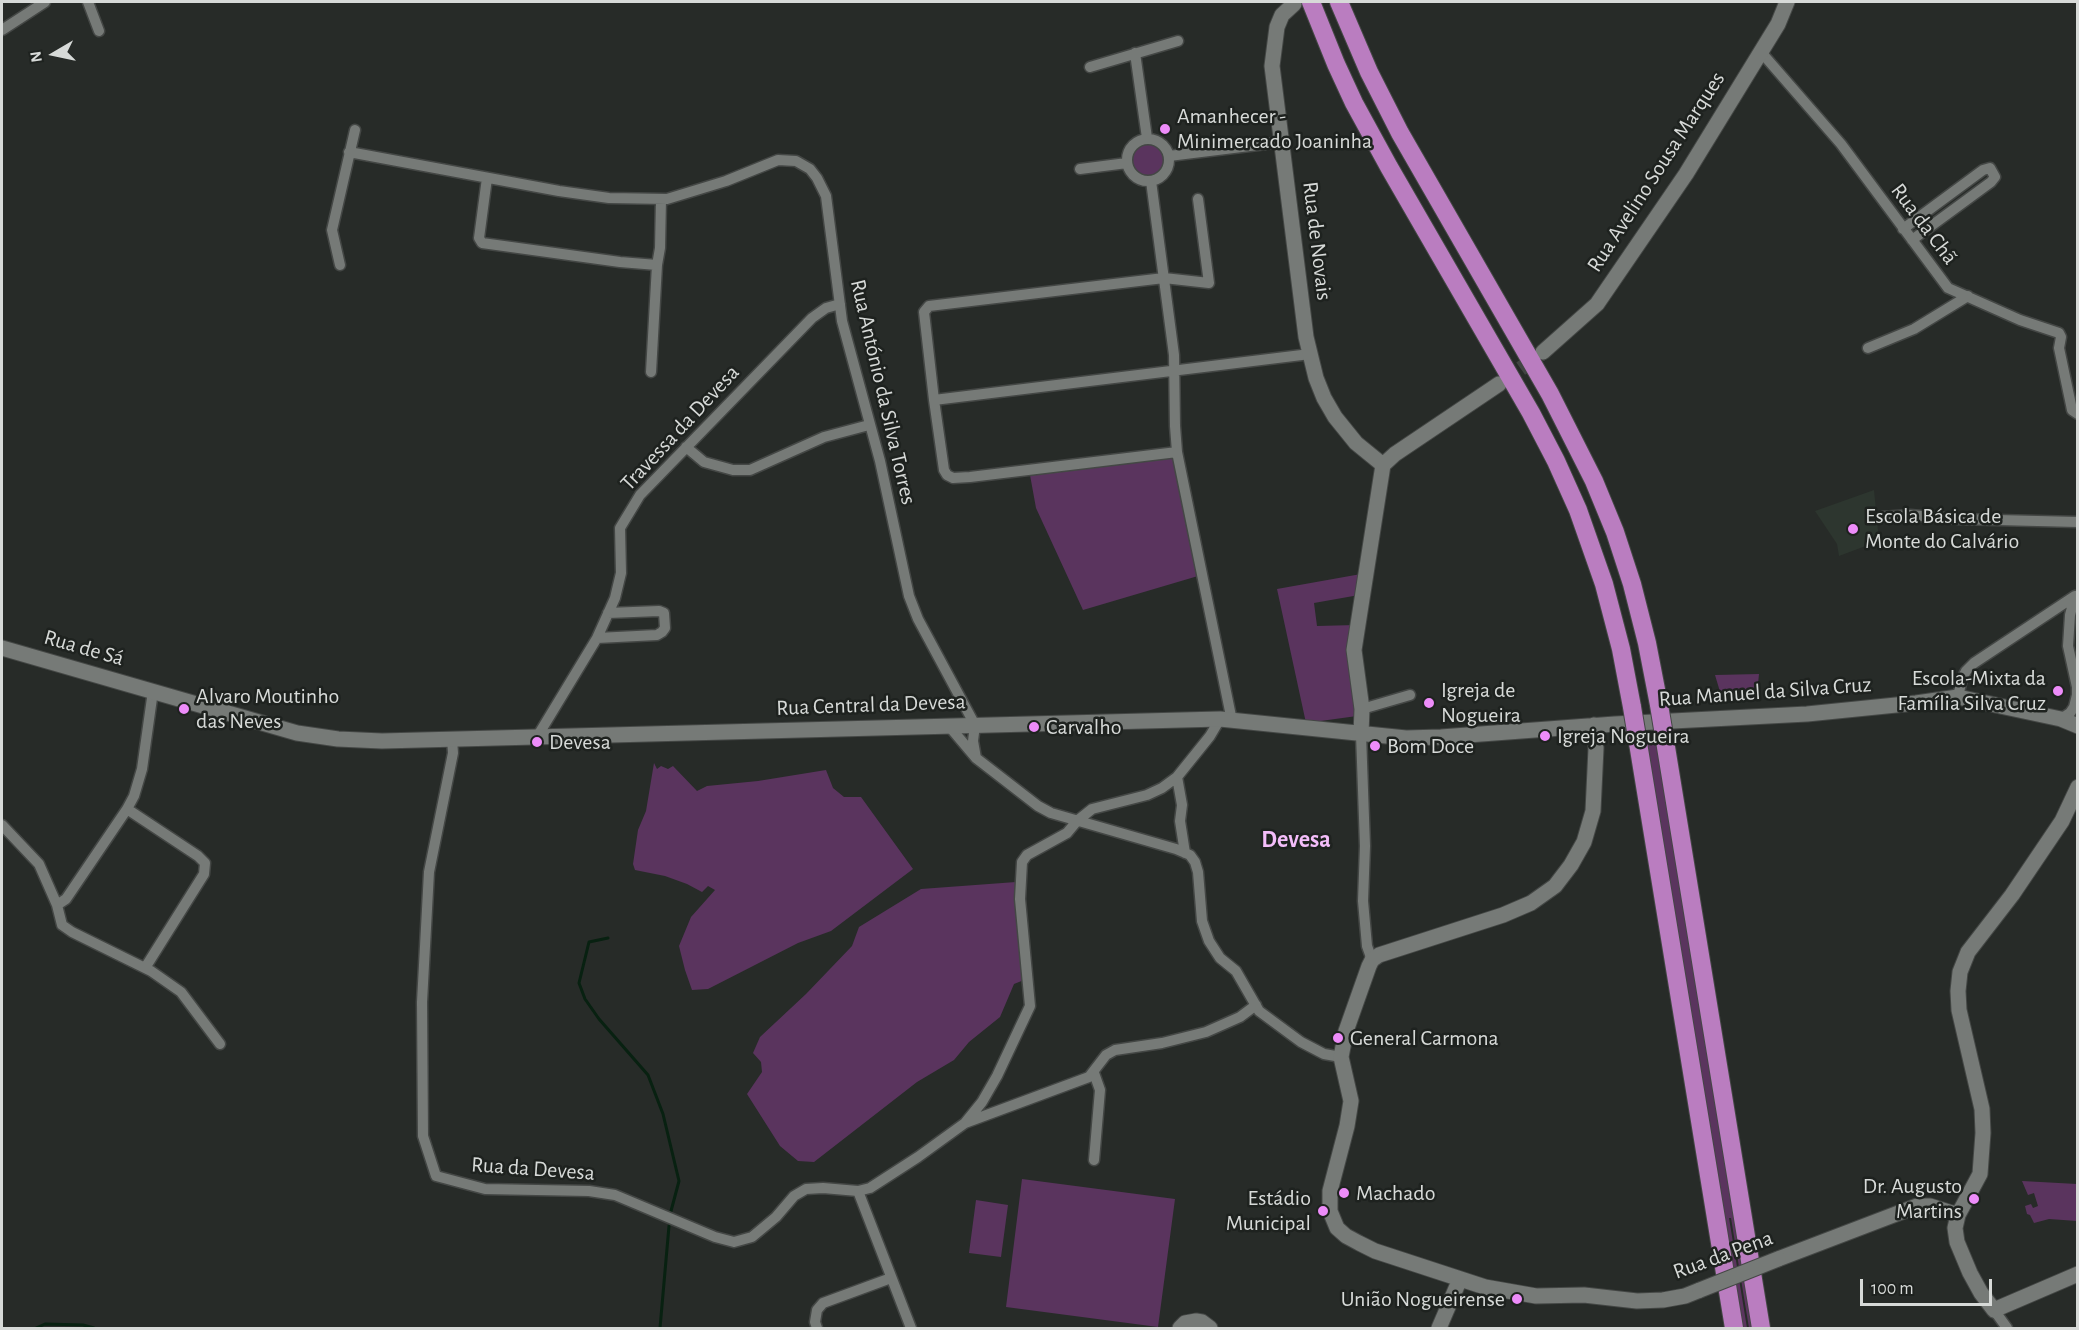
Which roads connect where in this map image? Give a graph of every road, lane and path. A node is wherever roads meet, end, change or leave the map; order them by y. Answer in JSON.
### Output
{"nodes":[{"id":1,"x":45,"y":2,"type":"edge"},
{"id":2,"x":88,"y":2,"type":"edge"},
{"id":3,"x":1339,"y":2,"type":"edge"},
{"id":4,"x":1787,"y":2,"type":"edge"},
{"id":5,"x":1303,"y":3,"type":"edge"},
{"id":6,"x":2,"y":30,"type":"edge"},
{"id":7,"x":99,"y":31,"type":"dead end"},
{"id":8,"x":1178,"y":40,"type":"dead end"},
{"id":9,"x":1761,"y":52,"type":"junction"},
{"id":10,"x":1135,"y":53,"type":"junction"},
{"id":11,"x":1090,"y":67,"type":"dead end"},
{"id":12,"x":356,"y":130,"type":"dead end"},
{"id":13,"x":1147,"y":138,"type":"junction"},
{"id":14,"x":1282,"y":142,"type":"junction"},
{"id":15,"x":350,"y":152,"type":"junction"},
{"id":16,"x":1169,"y":156,"type":"junction"},
{"id":17,"x":1127,"y":163,"type":"junction"},
{"id":18,"x":1080,"y":169,"type":"dead end"},
{"id":19,"x":487,"y":178,"type":"junction"},
{"id":20,"x":1150,"y":181,"type":"junction"},
{"id":21,"x":661,"y":199,"type":"junction"},
{"id":22,"x":1197,"y":200,"type":"dead end"},
{"id":23,"x":1903,"y":228,"type":"junction"},
{"id":24,"x":1912,"y":240,"type":"junction"},
{"id":25,"x":340,"y":265,"type":"dead end"},
{"id":26,"x":657,"y":265,"type":"junction"},
{"id":27,"x":1164,"y":278,"type":"junction"},
{"id":28,"x":1968,"y":296,"type":"junction"},
{"id":29,"x":840,"y":304,"type":"junction"},
{"id":30,"x":1868,"y":348,"type":"dead end"},
{"id":31,"x":1543,"y":352,"type":"tunnel mouth"},
{"id":32,"x":1310,"y":354,"type":"junction"},
{"id":33,"x":1176,"y":370,"type":"junction"},
{"id":34,"x":651,"y":372,"type":"dead end"},
{"id":35,"x":1499,"y":384,"type":"tunnel mouth"},
{"id":36,"x":934,"y":400,"type":"junction"},
{"id":37,"x":2078,"y":414,"type":"edge"},
{"id":38,"x":869,"y":425,"type":"junction"},
{"id":39,"x":686,"y":447,"type":"junction"},
{"id":40,"x":1177,"y":452,"type":"junction"},
{"id":41,"x":1383,"y":465,"type":"junction"},
{"id":42,"x":1882,"y":517,"type":"dead end"},
{"id":43,"x":2078,"y":522,"type":"edge"},
{"id":44,"x":2076,"y":593,"type":"edge"},
{"id":45,"x":608,"y":613,"type":"junction"},
{"id":46,"x":597,"y":638,"type":"junction"},
{"id":47,"x":2,"y":648,"type":"edge"},
{"id":48,"x":2077,"y":687,"type":"edge"},
{"id":49,"x":153,"y":692,"type":"junction"},
{"id":50,"x":1410,"y":695,"type":"dead end"},
{"id":51,"x":1958,"y":697,"type":"junction"},
{"id":52,"x":1362,"y":709,"type":"junction"},
{"id":53,"x":2061,"y":719,"type":"junction"},
{"id":54,"x":1226,"y":720,"type":"junction"},
{"id":55,"x":975,"y":725,"type":"junction"},
{"id":56,"x":1594,"y":725,"type":"junction"},
{"id":57,"x":949,"y":726,"type":"junction"},
{"id":58,"x":2078,"y":726,"type":"edge"},
{"id":59,"x":1361,"y":735,"type":"junction"},
{"id":60,"x":537,"y":737,"type":"junction"},
{"id":61,"x":452,"y":739,"type":"junction"},
{"id":62,"x":976,"y":758,"type":"junction"},
{"id":63,"x":1177,"y":777,"type":"junction"},
{"id":64,"x":2078,"y":787,"type":"edge"},
{"id":65,"x":127,"y":810,"type":"junction"},
{"id":66,"x":1077,"y":821,"type":"junction"},
{"id":67,"x":2,"y":825,"type":"edge"},
{"id":68,"x":1185,"y":853,"type":"junction"},
{"id":69,"x":57,"y":905,"type":"junction"},
{"id":70,"x":1372,"y":960,"type":"junction"},
{"id":71,"x":145,"y":969,"type":"junction"},
{"id":72,"x":1256,"y":1005,"type":"junction"},
{"id":73,"x":220,"y":1044,"type":"dead end"},
{"id":74,"x":1341,"y":1057,"type":"junction"},
{"id":75,"x":1094,"y":1073,"type":"junction"},
{"id":76,"x":965,"y":1123,"type":"junction"},
{"id":77,"x":1094,"y":1160,"type":"dead end"},
{"id":78,"x":858,"y":1191,"type":"junction"},
{"id":79,"x":1958,"y":1215,"type":"junction"},
{"id":80,"x":2078,"y":1274,"type":"edge"},
{"id":81,"x":891,"y":1278,"type":"junction"},
{"id":82,"x":1460,"y":1279,"type":"junction"},
{"id":83,"x":1994,"y":1310,"type":"junction"},
{"id":84,"x":817,"y":1329,"type":"edge"},
{"id":85,"x":911,"y":1329,"type":"edge"},
{"id":86,"x":1180,"y":1329,"type":"edge"},
{"id":87,"x":1210,"y":1329,"type":"edge"},
{"id":88,"x":1439,"y":1329,"type":"edge"},
{"id":89,"x":1734,"y":1329,"type":"edge"},
{"id":90,"x":1761,"y":1329,"type":"edge"},
{"id":91,"x":2007,"y":1329,"type":"edge"}],
"edges":[{"from":1,"to":6,"type":"street"},
{"from":2,"to":7,"type":"street"},
{"from":3,"to":90,"type":"highway","bridge":true},
{"from":4,"to":9,"type":"street","name":"Rua Avelino Sousa Marques"},
{"from":5,"to":14,"type":"street","name":"Rua de Novais"},
{"from":5,"to":89,"type":"highway","bridge":true},
{"from":8,"to":10,"type":"street"},
{"from":9,"to":23,"type":"street","name":"Rua da Chã"},
{"from":9,"to":31,"type":"street","name":"Rua Avelino Sousa Marques"},
{"from":10,"to":11,"type":"street"},
{"from":10,"to":13,"type":"street"},
{"from":12,"to":15,"type":"street"},
{"from":13,"to":16,"type":"street"},
{"from":13,"to":17,"type":"street"},
{"from":14,"to":16,"type":"street"},
{"from":14,"to":32,"type":"street","name":"Rua de Novais"},
{"from":15,"to":19,"type":"street","name":"Rua António da Silva Torres"},
{"from":15,"to":25,"type":"street"},
{"from":16,"to":20,"type":"street"},
{"from":17,"to":18,"type":"street"},
{"from":17,"to":20,"type":"street"},
{"from":19,"to":21,"type":"street","name":"Rua António da Silva Torres"},
{"from":19,"to":26,"type":"street"},
{"from":20,"to":27,"type":"street"},
{"from":21,"to":26,"type":"street"},
{"from":21,"to":29,"type":"street","name":"Rua António da Silva Torres"},
{"from":22,"to":27,"type":"street"},
{"from":23,"to":24,"type":"street","name":"Rua da Chã"},
{"from":23,"to":24,"type":"street"},
{"from":24,"to":28,"type":"street","name":"Rua da Chã"},
{"from":26,"to":34,"type":"street"},
{"from":27,"to":33,"type":"street"},
{"from":27,"to":36,"type":"street"},
{"from":28,"to":30,"type":"street"},
{"from":28,"to":37,"type":"street","name":"Rua da Chã"},
{"from":29,"to":38,"type":"street","name":"Rua António da Silva Torres"},
{"from":29,"to":39,"type":"street","name":"Travessa da Devesa"},
{"from":32,"to":33,"type":"street"},
{"from":32,"to":41,"type":"street","name":"Rua de Novais"},
{"from":33,"to":36,"type":"street"},
{"from":33,"to":40,"type":"street"},
{"from":35,"to":41,"type":"street"},
{"from":36,"to":40,"type":"street"},
{"from":38,"to":39,"type":"street"},
{"from":38,"to":55,"type":"street","name":"Rua António da Silva Torres"},
{"from":39,"to":45,"type":"street","name":"Travessa da Devesa"},
{"from":40,"to":54,"type":"street"},
{"from":41,"to":52,"type":"street"},
{"from":42,"to":43,"type":"street"},
{"from":44,"to":48,"type":"street"},
{"from":44,"to":51,"type":"street"},
{"from":45,"to":46,"type":"street","name":"Travessa da Devesa"},
{"from":45,"to":46,"type":"street"},
{"from":46,"to":60,"type":"street","name":"Travessa da Devesa"},
{"from":47,"to":49,"type":"street","name":"Rua de Sá"},
{"from":48,"to":53,"type":"street"},
{"from":49,"to":61,"type":"street","name":"Rua Central da Devesa"},
{"from":49,"to":65,"type":"street"},
{"from":50,"to":52,"type":"street"},
{"from":51,"to":53,"type":"street","name":"Rua Manuel da Silva Cruz"},
{"from":51,"to":56,"type":"street","name":"Rua Manuel da Silva Cruz"},
{"from":52,"to":59,"type":"street"},
{"from":53,"to":58,"type":"street","name":"Rua Manuel da Silva Cruz"},
{"from":54,"to":55,"type":"street","name":"Rua Central da Devesa"},
{"from":54,"to":59,"type":"street","name":"Rua Central da Devesa"},
{"from":54,"to":63,"type":"street"},
{"from":55,"to":57,"type":"street","name":"Rua Central da Devesa"},
{"from":55,"to":62,"type":"street"},
{"from":56,"to":59,"type":"street","name":"Rua Central da Devesa"},
{"from":56,"to":70,"type":"street"},
{"from":57,"to":60,"type":"street","name":"Rua Central da Devesa"},
{"from":57,"to":62,"type":"street"},
{"from":59,"to":70,"type":"street"},
{"from":60,"to":61,"type":"street","name":"Rua Central da Devesa"},
{"from":61,"to":78,"type":"street","name":"Rua da Devesa"},
{"from":62,"to":66,"type":"street"},
{"from":63,"to":66,"type":"street"},
{"from":63,"to":68,"type":"street"},
{"from":64,"to":79,"type":"street"},
{"from":65,"to":69,"type":"street"},
{"from":65,"to":71,"type":"street"},
{"from":66,"to":68,"type":"street"},
{"from":66,"to":76,"type":"street"},
{"from":67,"to":69,"type":"street"},
{"from":68,"to":72,"type":"street"},
{"from":69,"to":71,"type":"street"},
{"from":70,"to":74,"type":"street"},
{"from":71,"to":73,"type":"street"},
{"from":72,"to":74,"type":"street"},
{"from":72,"to":75,"type":"street"},
{"from":74,"to":82,"type":"street","name":"Rua da Pena"},
{"from":75,"to":76,"type":"street"},
{"from":75,"to":77,"type":"street"},
{"from":76,"to":78,"type":"street"},
{"from":78,"to":81,"type":"street"},
{"from":79,"to":82,"type":"street","name":"Rua da Pena","bridge":true},
{"from":79,"to":83,"type":"street"},
{"from":80,"to":83,"type":"street"},
{"from":81,"to":84,"type":"street"},
{"from":81,"to":85,"type":"street"},
{"from":82,"to":88,"type":"street"},
{"from":83,"to":91,"type":"street"},
{"from":86,"to":87,"type":"street"}]}
